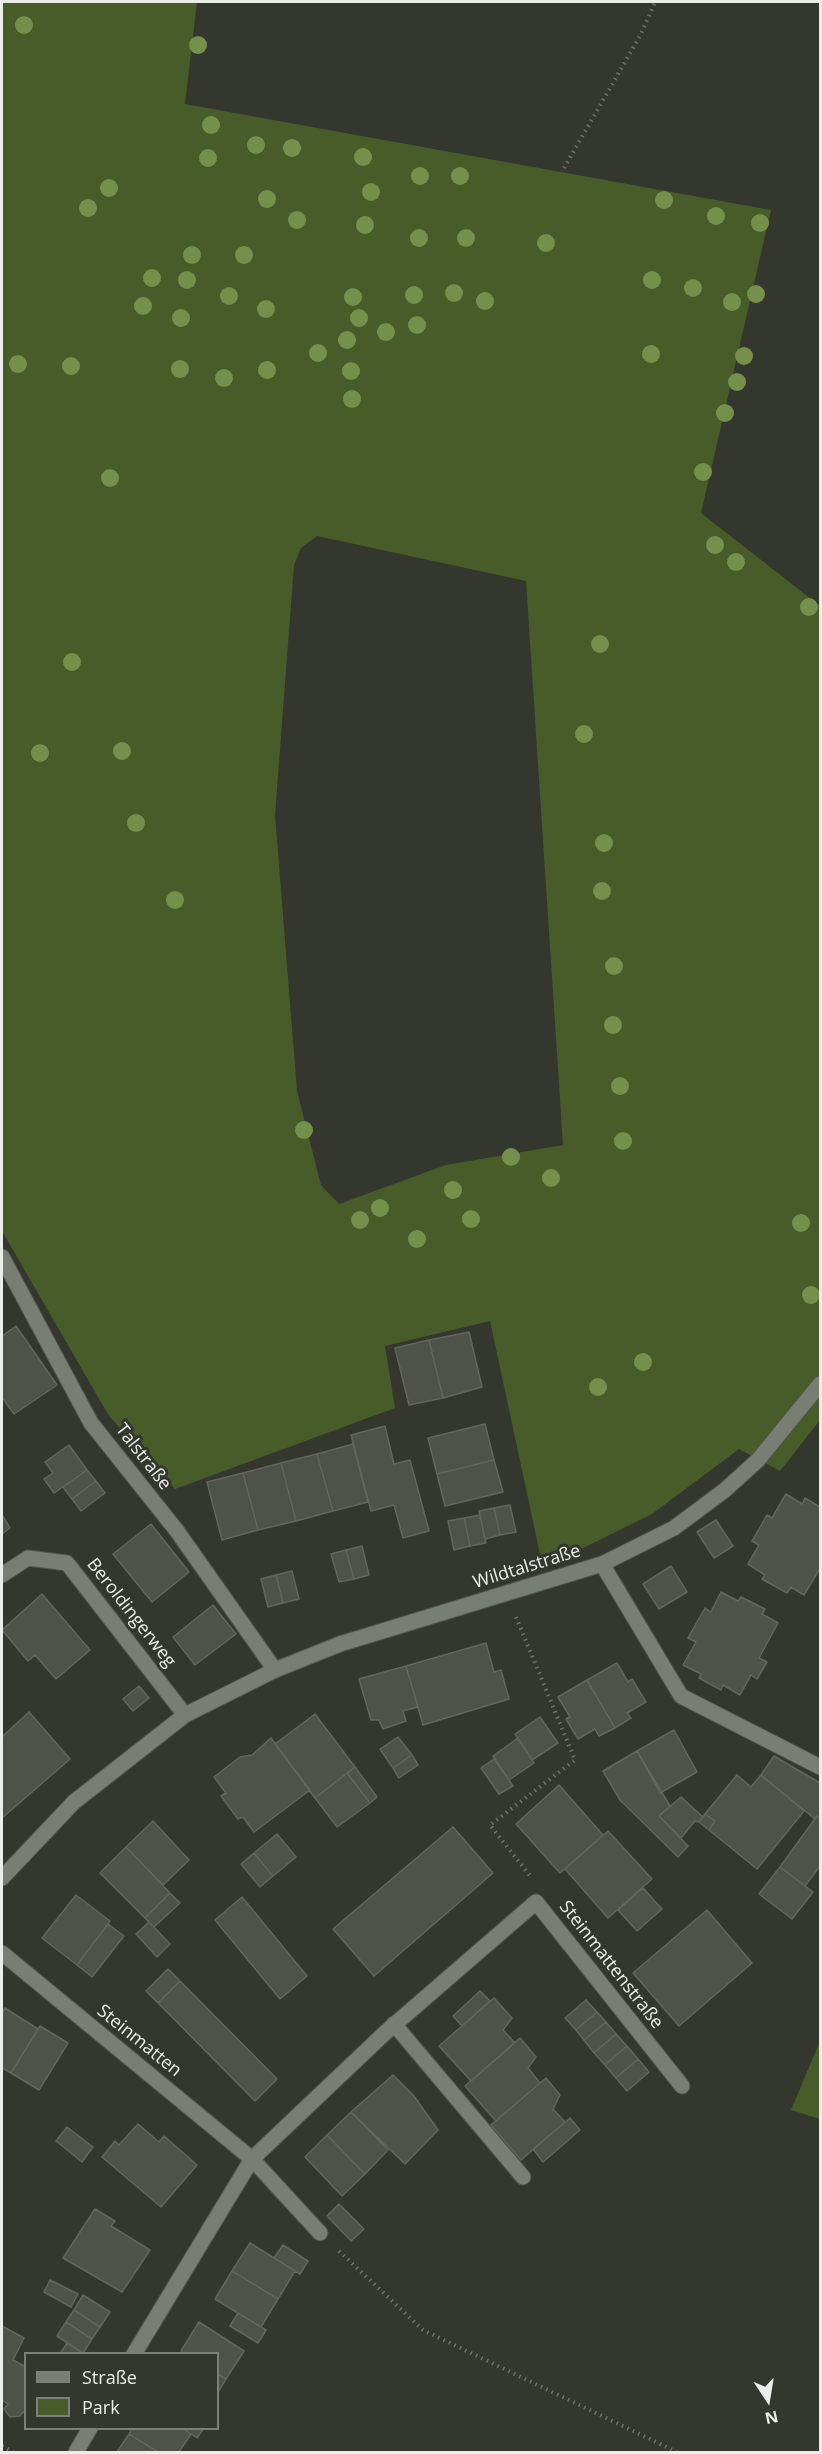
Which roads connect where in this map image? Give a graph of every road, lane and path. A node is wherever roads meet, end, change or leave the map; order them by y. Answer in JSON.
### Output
{"nodes":[{"id":1,"x":655,"y":2,"type":"edge"},
{"id":2,"x":564,"y":168,"type":"dead end"},
{"id":3,"x":2,"y":1257,"type":"edge"},
{"id":4,"x":820,"y":1384,"type":"edge"},
{"id":5,"x":602,"y":1563,"type":"junction"},
{"id":6,"x":2,"y":1575,"type":"edge"},
{"id":7,"x":506,"y":1594,"type":"junction"},
{"id":8,"x":275,"y":1670,"type":"junction"},
{"id":9,"x":191,"y":1712,"type":"junction"},
{"id":10,"x":820,"y":1767,"type":"edge"},
{"id":11,"x":2,"y":1878,"type":"edge"},
{"id":12,"x":536,"y":1902,"type":"junction"},
{"id":13,"x":2,"y":1953,"type":"edge"},
{"id":14,"x":391,"y":2028,"type":"junction"},
{"id":15,"x":682,"y":2086,"type":"dead end"},
{"id":16,"x":252,"y":2159,"type":"junction"},
{"id":17,"x":523,"y":2177,"type":"dead end"},
{"id":18,"x":320,"y":2233,"type":"joint"},
{"id":19,"x":135,"y":2352,"type":"edge"},
{"id":20,"x":89,"y":2430,"type":"edge"},
{"id":21,"x":2,"y":2446,"type":"edge"},
{"id":22,"x":13,"y":2452,"type":"edge"},
{"id":23,"x":76,"y":2452,"type":"edge"},
{"id":24,"x":677,"y":2452,"type":"edge"}],
"edges":[{"from":1,"to":2,"type":"path"},
{"from":3,"to":8,"type":"street","name":"Talstraße"},
{"from":4,"to":5,"type":"street","name":"Wildtalstraße"},
{"from":5,"to":7,"type":"street","name":"Wildtalstraße"},
{"from":5,"to":10,"type":"street"},
{"from":6,"to":9,"type":"street","name":"Beroldingerweg"},
{"from":7,"to":8,"type":"street","name":"Wildtalstraße"},
{"from":7,"to":12,"type":"path"},
{"from":8,"to":9,"type":"street","name":"Wildtalstraße"},
{"from":9,"to":11,"type":"street"},
{"from":12,"to":14,"type":"street","name":"Steinmattenstraße"},
{"from":12,"to":15,"type":"street","name":"Steinmattenstraße"},
{"from":13,"to":16,"type":"street","name":"Steinmatten"},
{"from":14,"to":16,"type":"street"},
{"from":14,"to":17,"type":"street"},
{"from":16,"to":18,"type":"street","name":"Steinmatten"},
{"from":16,"to":19,"type":"street"},
{"from":18,"to":24,"type":"path"},
{"from":20,"to":23,"type":"street"},
{"from":21,"to":22,"type":"path"}]}
